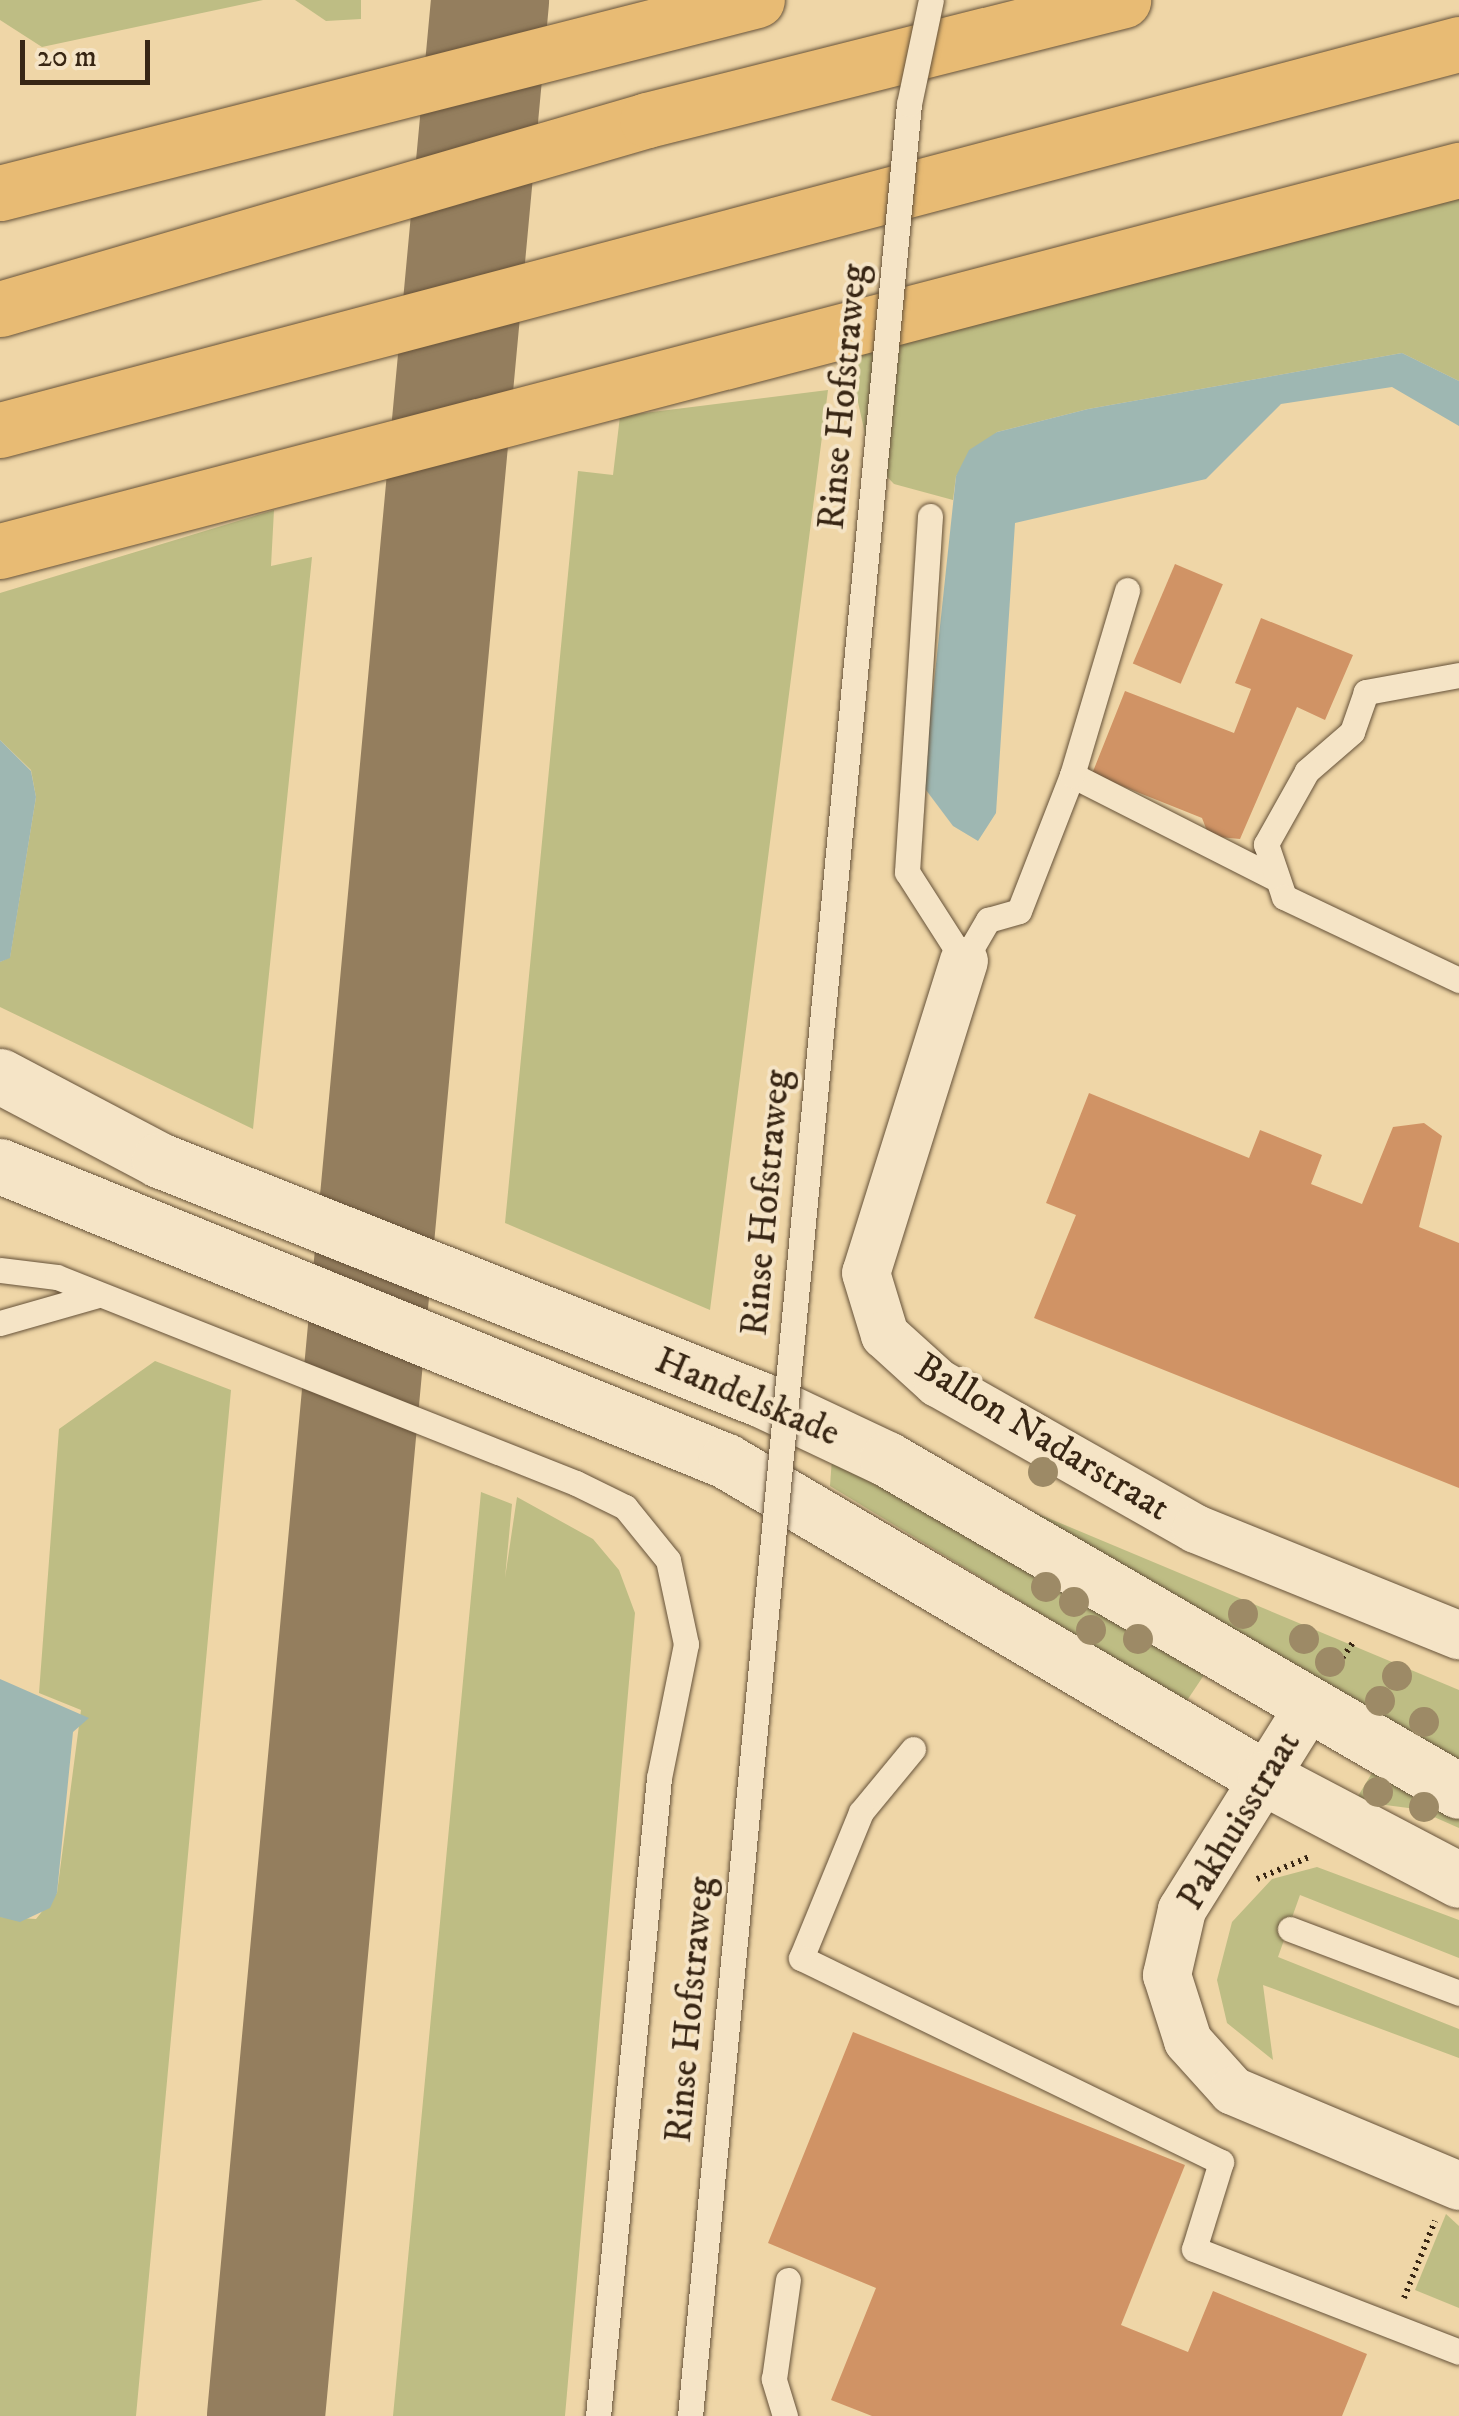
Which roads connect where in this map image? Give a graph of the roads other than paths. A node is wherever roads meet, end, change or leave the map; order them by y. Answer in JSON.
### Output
{"nodes":[{"id":1,"x":756,"y":0,"type":"edge"},
{"id":2,"x":931,"y":0,"type":"edge"},
{"id":3,"x":1123,"y":0,"type":"edge"},
{"id":4,"x":1459,"y":44,"type":"edge"},
{"id":5,"x":1459,"y":170,"type":"edge"},
{"id":6,"x":0,"y":193,"type":"edge"},
{"id":7,"x":0,"y":308,"type":"edge"},
{"id":8,"x":0,"y":430,"type":"edge"},
{"id":9,"x":930,"y":516,"type":"dead end"},
{"id":10,"x":0,"y":551,"type":"edge"},
{"id":11,"x":1127,"y":590,"type":"dead end"},
{"id":12,"x":1459,"y":675,"type":"edge"},
{"id":13,"x":1072,"y":775,"type":"junction"},
{"id":14,"x":1273,"y":877,"type":"junction"},
{"id":15,"x":964,"y":961,"type":"junction"},
{"id":16,"x":1459,"y":980,"type":"edge"},
{"id":17,"x":0,"y":1076,"type":"edge"},
{"id":18,"x":0,"y":1166,"type":"edge"},
{"id":19,"x":0,"y":1270,"type":"edge"},
{"id":20,"x":98,"y":1295,"type":"junction"},
{"id":21,"x":0,"y":1323,"type":"edge"},
{"id":22,"x":1459,"y":1635,"type":"edge"},
{"id":23,"x":1310,"y":1705,"type":"junction"},
{"id":24,"x":913,"y":1750,"type":"dead end"},
{"id":25,"x":1265,"y":1778,"type":"junction"},
{"id":26,"x":1459,"y":1790,"type":"edge"},
{"id":27,"x":1459,"y":1880,"type":"edge"},
{"id":28,"x":1290,"y":1928,"type":"dead end"},
{"id":29,"x":1459,"y":1993,"type":"edge"},
{"id":30,"x":1455,"y":2184,"type":"edge"},
{"id":31,"x":788,"y":2280,"type":"dead end"},
{"id":32,"x":1459,"y":2352,"type":"edge"},
{"id":33,"x":598,"y":2416,"type":"edge"},
{"id":34,"x":690,"y":2416,"type":"edge"},
{"id":35,"x":784,"y":2416,"type":"edge"}],
"edges":[{"from":1,"to":6,"type":"highway"},
{"from":2,"to":34,"type":"lane","name":"Rinse Hofstraweg","bridge":true},
{"from":3,"to":7,"type":"highway"},
{"from":4,"to":8,"type":"highway"},
{"from":5,"to":10,"type":"highway"},
{"from":9,"to":15,"type":"lane"},
{"from":11,"to":13,"type":"lane"},
{"from":12,"to":14,"type":"lane"},
{"from":13,"to":14,"type":"lane"},
{"from":13,"to":15,"type":"lane"},
{"from":14,"to":16,"type":"lane"},
{"from":15,"to":22,"type":"street","name":"Ballon Nadarstraat"},
{"from":17,"to":23,"type":"street","name":"Handelskade"},
{"from":18,"to":25,"type":"street","name":"Handelskade"},
{"from":19,"to":20,"type":"lane"},
{"from":20,"to":21,"type":"lane"},
{"from":20,"to":33,"type":"lane"},
{"from":23,"to":25,"type":"street","name":"Pakhuisstraat"},
{"from":23,"to":26,"type":"street","name":"Handelskade"},
{"from":24,"to":32,"type":"lane"},
{"from":25,"to":27,"type":"street","name":"Handelskade"},
{"from":25,"to":30,"type":"street","name":"Pakhuisstraat"},
{"from":28,"to":29,"type":"lane"},
{"from":31,"to":35,"type":"lane"}]}
